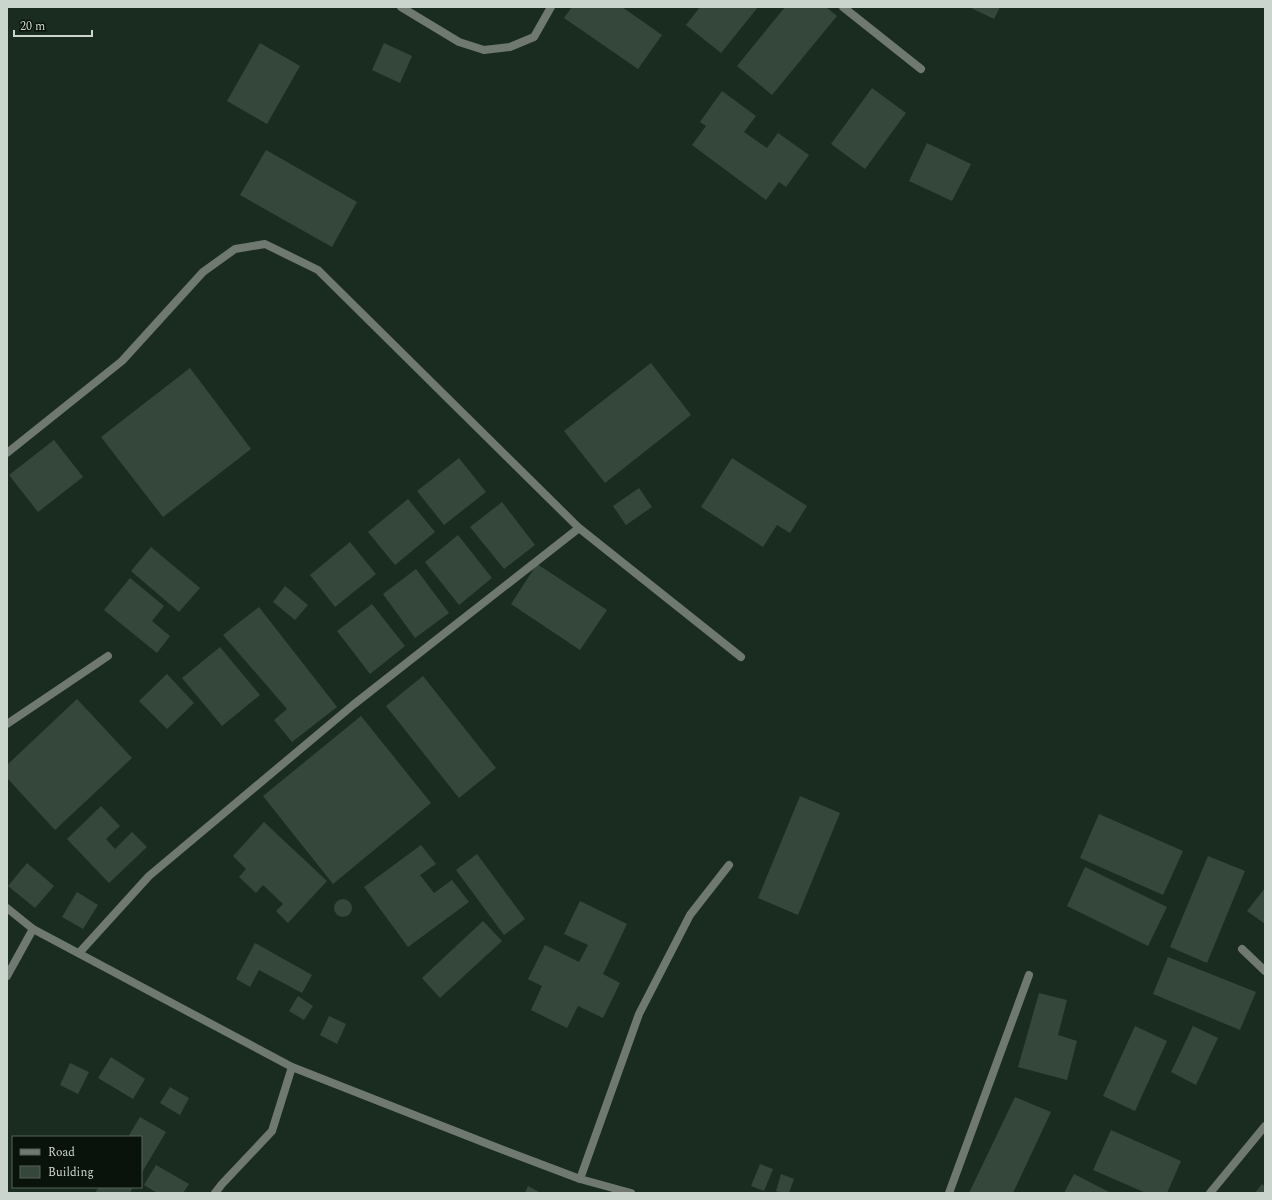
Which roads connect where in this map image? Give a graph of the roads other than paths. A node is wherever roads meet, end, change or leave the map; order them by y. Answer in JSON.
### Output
{"nodes":[{"id":1,"x":401,"y":7,"type":"edge"},
{"id":2,"x":551,"y":7,"type":"edge"},
{"id":3,"x":843,"y":7,"type":"edge"},
{"id":4,"x":921,"y":69,"type":"dead end"},
{"id":5,"x":7,"y":453,"type":"edge"},
{"id":6,"x":579,"y":528,"type":"junction"},
{"id":7,"x":108,"y":656,"type":"dead end"},
{"id":8,"x":741,"y":657,"type":"dead end"},
{"id":9,"x":7,"y":724,"type":"edge"},
{"id":10,"x":729,"y":864,"type":"dead end"},
{"id":11,"x":7,"y":908,"type":"edge"},
{"id":12,"x":33,"y":929,"type":"junction"},
{"id":13,"x":1242,"y":949,"type":"dead end"},
{"id":14,"x":79,"y":952,"type":"junction"},
{"id":15,"x":1265,"y":971,"type":"edge"},
{"id":16,"x":1029,"y":974,"type":"dead end"},
{"id":17,"x":7,"y":976,"type":"edge"},
{"id":18,"x":292,"y":1067,"type":"junction"},
{"id":19,"x":1265,"y":1126,"type":"edge"},
{"id":20,"x":580,"y":1179,"type":"junction"},
{"id":21,"x":215,"y":1193,"type":"edge"},
{"id":22,"x":631,"y":1193,"type":"edge"},
{"id":23,"x":949,"y":1193,"type":"edge"},
{"id":24,"x":1210,"y":1193,"type":"edge"}],
"edges":[{"from":1,"to":2,"type":"street"},
{"from":3,"to":4,"type":"street"},
{"from":5,"to":6,"type":"street"},
{"from":6,"to":8,"type":"street"},
{"from":6,"to":14,"type":"street"},
{"from":7,"to":9,"type":"street"},
{"from":10,"to":20,"type":"street"},
{"from":11,"to":12,"type":"street"},
{"from":12,"to":14,"type":"street"},
{"from":12,"to":17,"type":"street"},
{"from":13,"to":15,"type":"street"},
{"from":14,"to":18,"type":"street"},
{"from":16,"to":23,"type":"street"},
{"from":18,"to":20,"type":"street"},
{"from":18,"to":21,"type":"street"},
{"from":19,"to":24,"type":"street"},
{"from":20,"to":22,"type":"street"}]}
